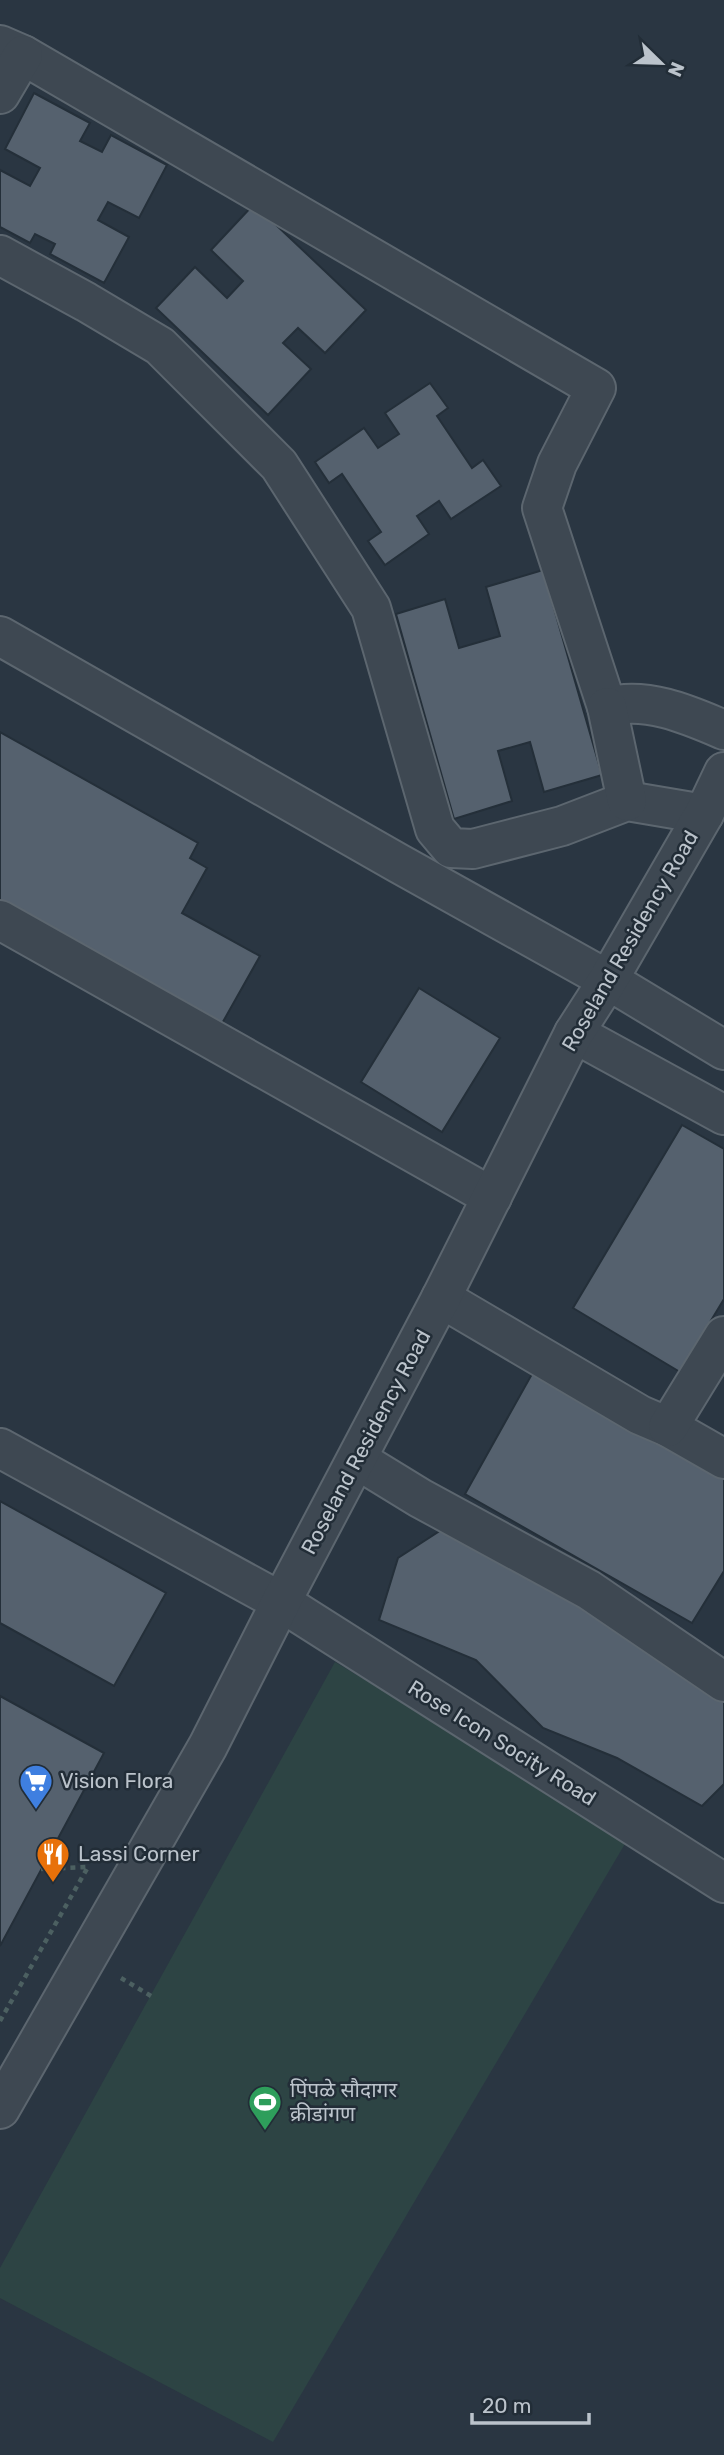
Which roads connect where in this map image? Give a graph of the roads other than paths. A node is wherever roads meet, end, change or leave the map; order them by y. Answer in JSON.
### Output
{"nodes":[{"id":1,"x":12,"y":50,"type":"edge"},
{"id":2,"x":0,"y":94,"type":"edge"},
{"id":3,"x":0,"y":255,"type":"edge"},
{"id":4,"x":0,"y":636,"type":"edge"},
{"id":5,"x":607,"y":707,"type":"junction"},
{"id":6,"x":724,"y":730,"type":"edge"},
{"id":7,"x":724,"y":772,"type":"edge"},
{"id":8,"x":627,"y":801,"type":"junction"},
{"id":9,"x":704,"y":814,"type":"junction"},
{"id":10,"x":0,"y":920,"type":"edge"},
{"id":11,"x":608,"y":980,"type":"junction"},
{"id":12,"x":574,"y":1033,"type":"junction"},
{"id":13,"x":724,"y":1050,"type":"edge"},
{"id":14,"x":724,"y":1115,"type":"edge"},
{"id":15,"x":492,"y":1197,"type":"junction"},
{"id":16,"x":441,"y":1298,"type":"junction"},
{"id":17,"x":724,"y":1336,"type":"edge"},
{"id":18,"x":668,"y":1427,"type":"junction"},
{"id":19,"x":0,"y":1448,"type":"edge"},
{"id":20,"x":724,"y":1459,"type":"edge"},
{"id":21,"x":358,"y":1460,"type":"junction"},
{"id":22,"x":281,"y":1602,"type":"junction"},
{"id":23,"x":724,"y":1682,"type":"edge"},
{"id":24,"x":724,"y":1883,"type":"edge"},
{"id":25,"x":0,"y":2109,"type":"edge"}],
"edges":[{"from":1,"to":2,"type":"street"},
{"from":1,"to":5,"type":"street"},
{"from":3,"to":8,"type":"street"},
{"from":4,"to":11,"type":"street"},
{"from":5,"to":6,"type":"street"},
{"from":5,"to":8,"type":"street"},
{"from":7,"to":9,"type":"street","name":"Roseland Residency Road"},
{"from":8,"to":9,"type":"street"},
{"from":9,"to":11,"type":"street","name":"Roseland Residency Road"},
{"from":10,"to":15,"type":"street"},
{"from":11,"to":12,"type":"street","name":"Roseland Residency Road"},
{"from":11,"to":13,"type":"street"},
{"from":12,"to":14,"type":"street"},
{"from":12,"to":15,"type":"street","name":"Roseland Residency Road"},
{"from":15,"to":16,"type":"street","name":"Roseland Residency Road"},
{"from":16,"to":18,"type":"street"},
{"from":16,"to":21,"type":"street","name":"Roseland Residency Road"},
{"from":17,"to":18,"type":"street"},
{"from":18,"to":20,"type":"street"},
{"from":19,"to":22,"type":"street","name":"Rose Icon Socity Road"},
{"from":21,"to":22,"type":"street","name":"Roseland Residency Road"},
{"from":21,"to":23,"type":"street"},
{"from":22,"to":24,"type":"street","name":"Rose Icon Socity Road"},
{"from":22,"to":25,"type":"street","name":"Roseland Residency Road"}]}
